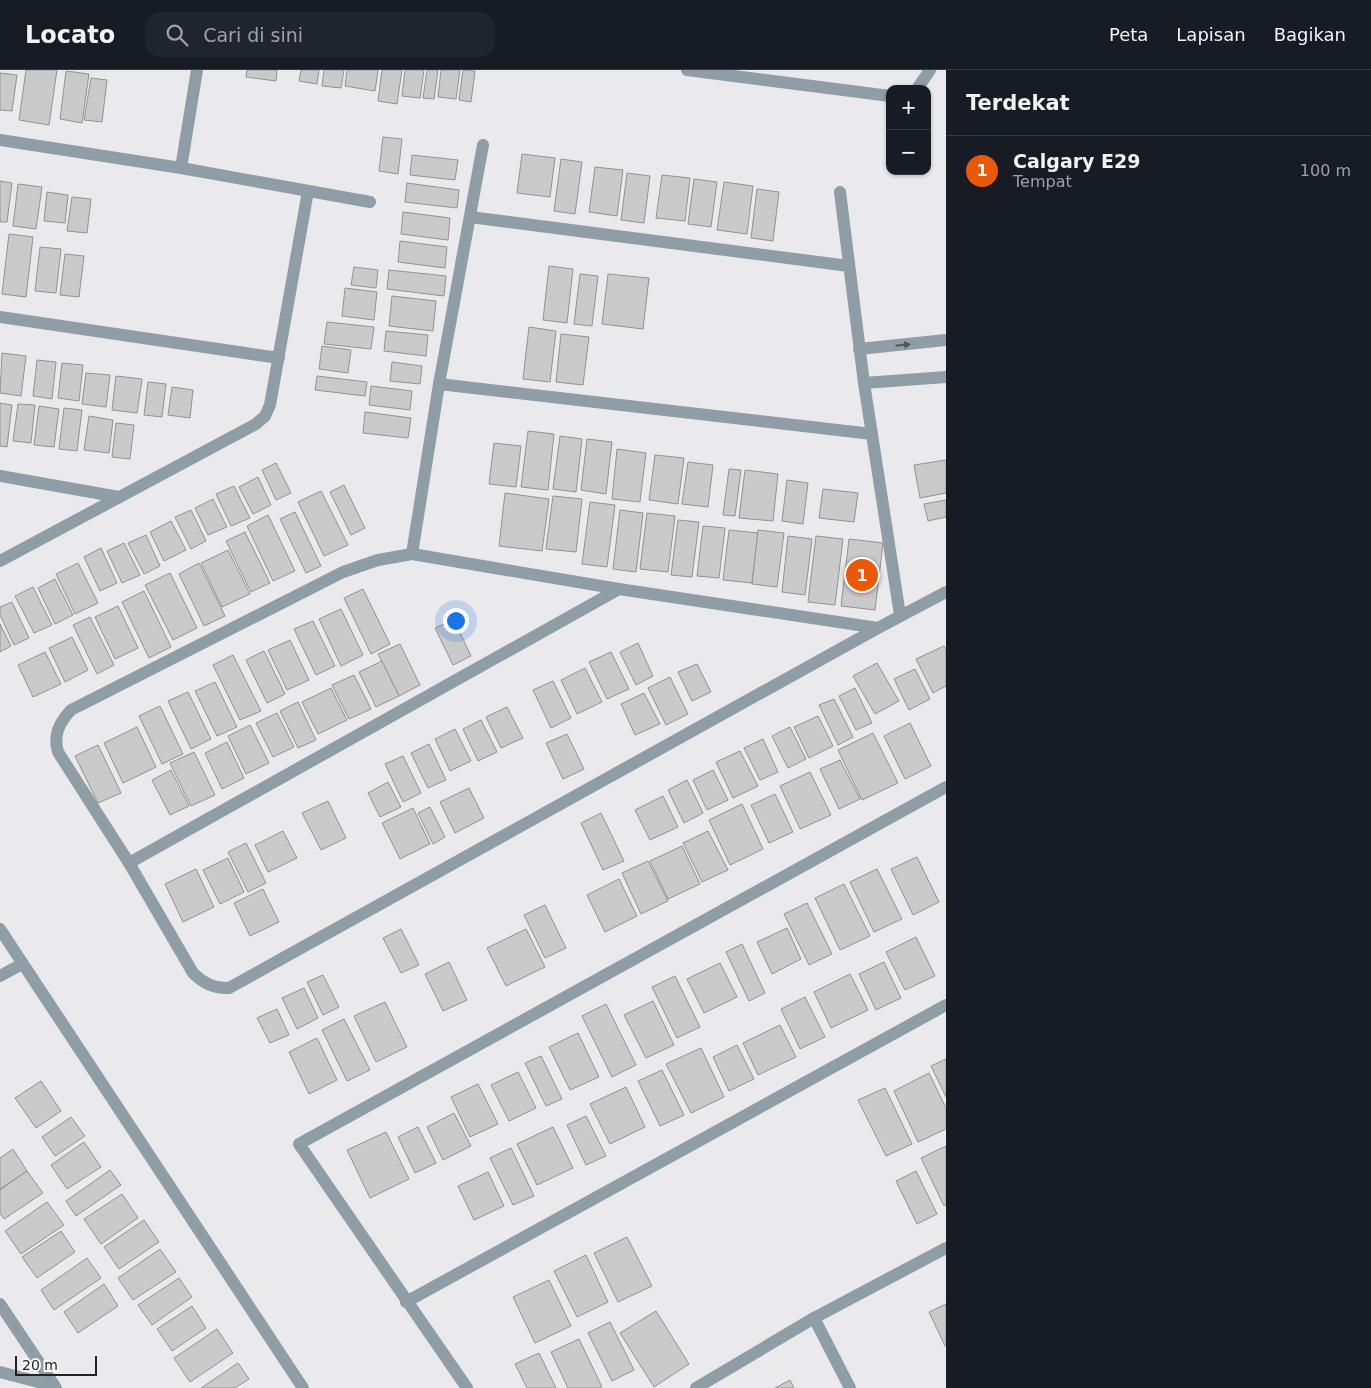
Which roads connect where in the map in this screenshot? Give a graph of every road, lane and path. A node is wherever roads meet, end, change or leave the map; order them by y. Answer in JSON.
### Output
{"nodes":[{"id":1,"x":197,"y":70,"type":"edge"},
{"id":2,"x":687,"y":70,"type":"edge"},
{"id":3,"x":930,"y":70,"type":"edge"},
{"id":4,"x":921,"y":85,"type":"edge"},
{"id":5,"x":886,"y":95,"type":"edge"},
{"id":6,"x":0,"y":140,"type":"edge"},
{"id":7,"x":483,"y":145,"type":"dead end"},
{"id":8,"x":181,"y":168,"type":"junction"},
{"id":9,"x":308,"y":191,"type":"junction"},
{"id":10,"x":840,"y":192,"type":"dead end"},
{"id":11,"x":370,"y":202,"type":"dead end"},
{"id":12,"x":470,"y":217,"type":"junction"},
{"id":13,"x":849,"y":266,"type":"junction"},
{"id":14,"x":0,"y":317,"type":"edge"},
{"id":15,"x":946,"y":340,"type":"edge"},
{"id":16,"x":859,"y":349,"type":"junction"},
{"id":17,"x":279,"y":358,"type":"junction"},
{"id":18,"x":946,"y":377,"type":"edge"},
{"id":19,"x":864,"y":383,"type":"junction"},
{"id":20,"x":439,"y":384,"type":"junction"},
{"id":21,"x":872,"y":434,"type":"junction"},
{"id":22,"x":0,"y":476,"type":"edge"},
{"id":23,"x":119,"y":497,"type":"junction"},
{"id":24,"x":412,"y":554,"type":"junction"},
{"id":25,"x":0,"y":562,"type":"edge"},
{"id":26,"x":619,"y":589,"type":"junction"},
{"id":27,"x":946,"y":592,"type":"edge"},
{"id":28,"x":900,"y":615,"type":"junction"},
{"id":29,"x":878,"y":628,"type":"junction"},
{"id":30,"x":946,"y":787,"type":"edge"},
{"id":31,"x":129,"y":863,"type":"junction"},
{"id":32,"x":0,"y":929,"type":"edge"},
{"id":33,"x":22,"y":964,"type":"junction"},
{"id":34,"x":0,"y":976,"type":"edge"},
{"id":35,"x":946,"y":1005,"type":"edge"},
{"id":36,"x":946,"y":1248,"type":"edge"},
{"id":37,"x":406,"y":1302,"type":"junction"},
{"id":38,"x":0,"y":1304,"type":"edge"},
{"id":39,"x":814,"y":1318,"type":"junction"},
{"id":40,"x":0,"y":1372,"type":"edge"},
{"id":41,"x":55,"y":1387,"type":"edge"},
{"id":42,"x":303,"y":1388,"type":"edge"},
{"id":43,"x":466,"y":1388,"type":"edge"},
{"id":44,"x":696,"y":1388,"type":"edge"},
{"id":45,"x":850,"y":1388,"type":"edge"}],
"edges":[{"from":1,"to":8,"type":"street"},
{"from":2,"to":5,"type":"street"},
{"from":3,"to":4,"type":"street"},
{"from":6,"to":8,"type":"street"},
{"from":7,"to":12,"type":"street"},
{"from":8,"to":9,"type":"street"},
{"from":9,"to":11,"type":"street"},
{"from":9,"to":17,"type":"street"},
{"from":10,"to":13,"type":"street"},
{"from":12,"to":13,"type":"street"},
{"from":12,"to":20,"type":"street"},
{"from":13,"to":16,"type":"street"},
{"from":14,"to":17,"type":"street"},
{"from":16,"to":15,"type":"street","one_way":true},
{"from":16,"to":19,"type":"street"},
{"from":17,"to":23,"type":"street"},
{"from":18,"to":19,"type":"street"},
{"from":19,"to":21,"type":"street"},
{"from":20,"to":21,"type":"street"},
{"from":20,"to":24,"type":"street"},
{"from":21,"to":28,"type":"street"},
{"from":22,"to":23,"type":"street"},
{"from":23,"to":25,"type":"street"},
{"from":24,"to":26,"type":"street"},
{"from":24,"to":31,"type":"street"},
{"from":26,"to":29,"type":"street"},
{"from":26,"to":31,"type":"street"},
{"from":27,"to":28,"type":"street"},
{"from":28,"to":29,"type":"street"},
{"from":29,"to":31,"type":"street"},
{"from":30,"to":37,"type":"street"},
{"from":32,"to":33,"type":"street"},
{"from":33,"to":34,"type":"street"},
{"from":33,"to":42,"type":"street"},
{"from":35,"to":37,"type":"street"},
{"from":36,"to":39,"type":"street"},
{"from":37,"to":43,"type":"street"},
{"from":38,"to":41,"type":"street"},
{"from":39,"to":44,"type":"street"},
{"from":39,"to":45,"type":"street"},
{"from":40,"to":41,"type":"street"}]}
